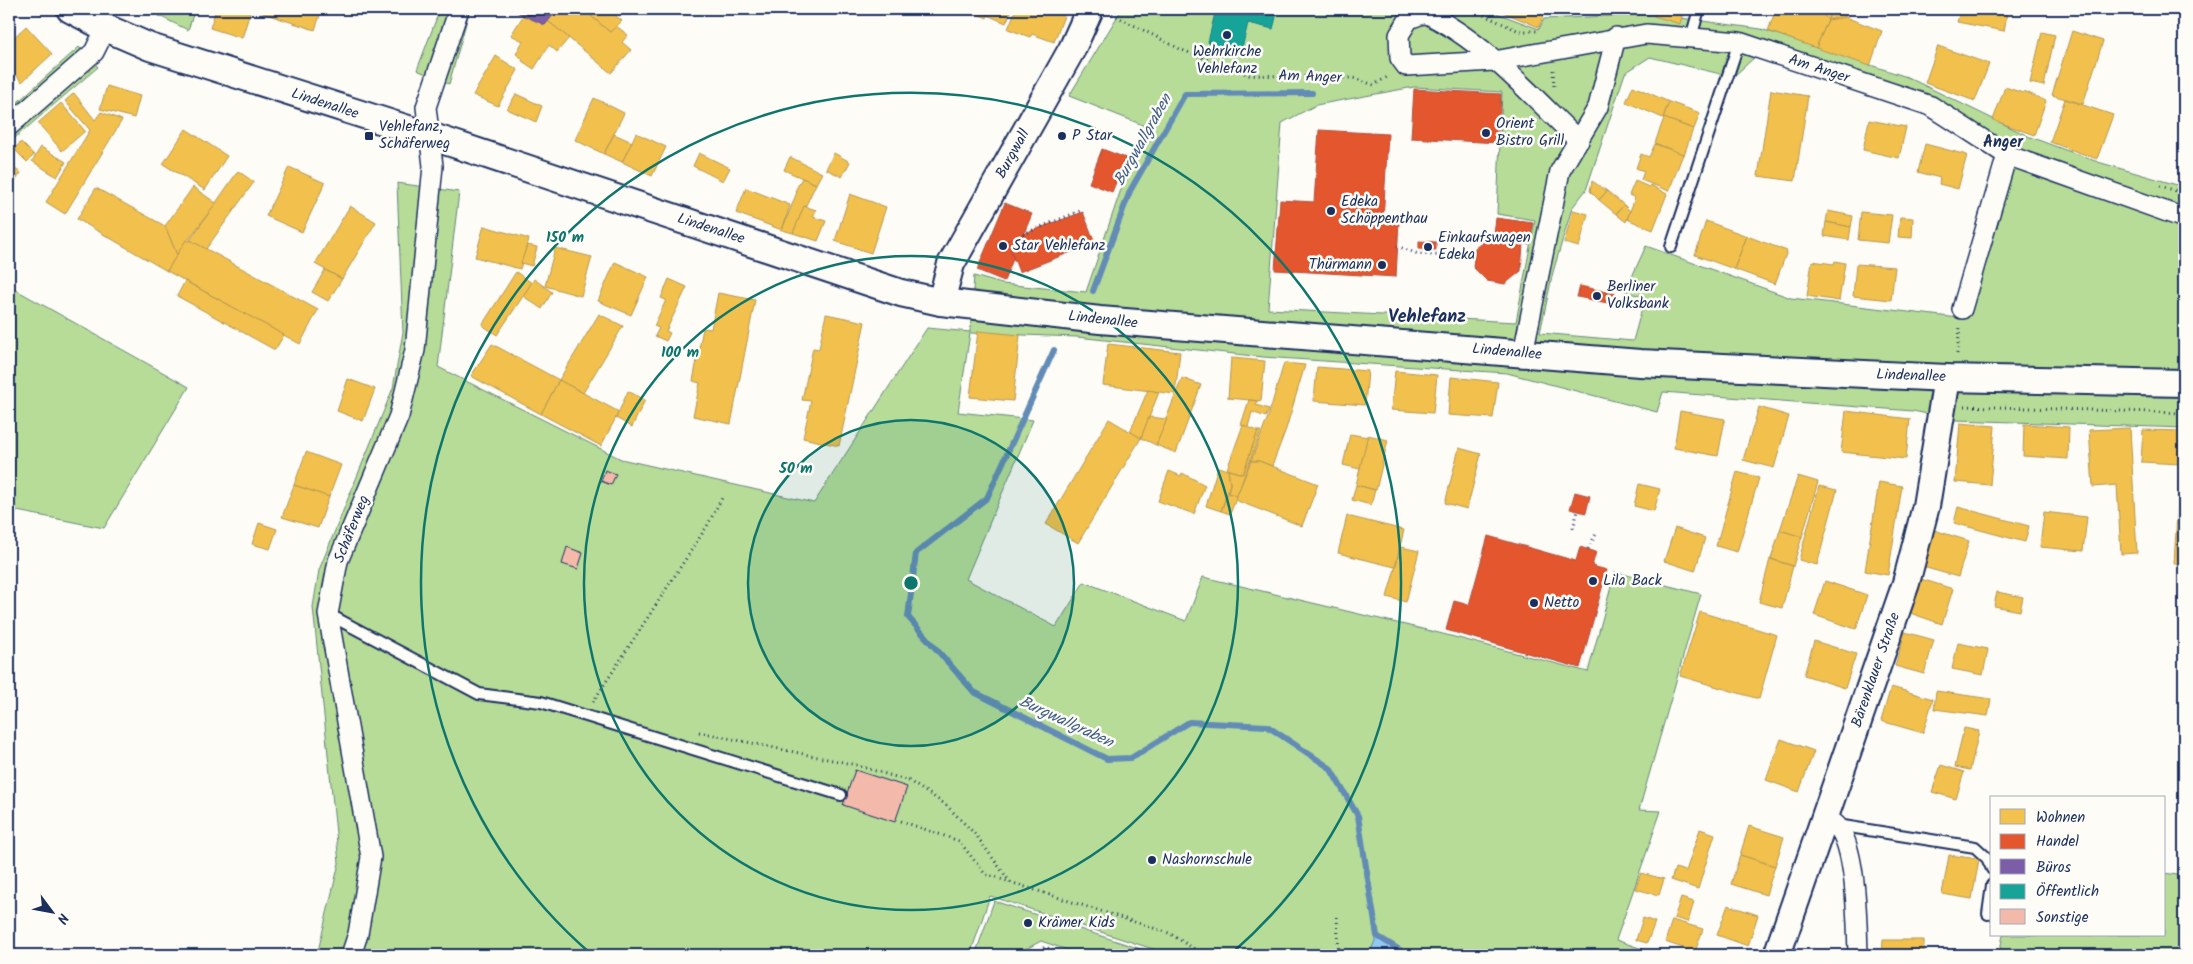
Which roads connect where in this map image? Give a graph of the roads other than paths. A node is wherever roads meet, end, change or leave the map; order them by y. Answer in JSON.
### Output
{"nodes":[{"id":1,"x":70,"y":9,"type":"edge"},
{"id":2,"x":459,"y":9,"type":"edge"},
{"id":3,"x":1699,"y":9,"type":"edge"},
{"id":4,"x":1100,"y":11,"type":"edge"},
{"id":5,"x":1443,"y":15,"type":"edge"},
{"id":6,"x":106,"y":28,"type":"junction"},
{"id":7,"x":1616,"y":37,"type":"junction"},
{"id":8,"x":1691,"y":38,"type":"junction"},
{"id":9,"x":1739,"y":42,"type":"junction"},
{"id":10,"x":1494,"y":61,"type":"junction"},
{"id":11,"x":9,"y":126,"type":"edge"},
{"id":12,"x":430,"y":136,"type":"junction"},
{"id":13,"x":1579,"y":140,"type":"junction"},
{"id":14,"x":2007,"y":155,"type":"junction"},
{"id":15,"x":2184,"y":218,"type":"edge"},
{"id":16,"x":1671,"y":247,"type":"dead end"},
{"id":17,"x":941,"y":302,"type":"junction"},
{"id":18,"x":1962,"y":309,"type":"road end"},
{"id":19,"x":1522,"y":353,"type":"junction"},
{"id":20,"x":1952,"y":366,"type":"junction"},
{"id":21,"x":2184,"y":383,"type":"edge"},
{"id":22,"x":328,"y":614,"type":"junction"},
{"id":23,"x":841,"y":795,"type":"dead end"},
{"id":24,"x":1831,"y":822,"type":"junction"},
{"id":25,"x":1990,"y":865,"type":"edge"},
{"id":26,"x":1990,"y":900,"type":"edge"},
{"id":27,"x":1988,"y":914,"type":"dead end"},
{"id":28,"x":351,"y":955,"type":"edge"},
{"id":29,"x":1777,"y":955,"type":"edge"},
{"id":30,"x":1858,"y":955,"type":"edge"}],
"edges":[{"from":1,"to":6,"type":"main road","name":"Lindenallee"},
{"from":2,"to":12,"type":"street","name":"Schäferweg"},
{"from":3,"to":8,"type":"lane"},
{"from":4,"to":17,"type":"main road","name":"Burgwall"},
{"from":5,"to":10,"type":"street"},
{"from":5,"to":10,"type":"street","name":"Am Anger"},
{"from":6,"to":11,"type":"street"},
{"from":6,"to":12,"type":"main road","name":"Lindenallee"},
{"from":7,"to":8,"type":"street","name":"Am Anger"},
{"from":7,"to":10,"type":"street","name":"Am Anger"},
{"from":7,"to":13,"type":"street"},
{"from":8,"to":9,"type":"street","name":"Am Anger"},
{"from":9,"to":14,"type":"street","name":"Am Anger"},
{"from":9,"to":16,"type":"lane"},
{"from":10,"to":13,"type":"street"},
{"from":12,"to":17,"type":"main road","name":"Lindenallee"},
{"from":12,"to":22,"type":"street","name":"Schäferweg"},
{"from":13,"to":19,"type":"street"},
{"from":14,"to":15,"type":"street","name":"Am Anger"},
{"from":14,"to":18,"type":"street"},
{"from":17,"to":19,"type":"main road","name":"Lindenallee"},
{"from":19,"to":20,"type":"main road","name":"Lindenallee"},
{"from":20,"to":21,"type":"main road","name":"Lindenallee"},
{"from":20,"to":24,"type":"main road","name":"Bärenklauer Straße"},
{"from":22,"to":23,"type":"lane"},
{"from":22,"to":28,"type":"street","name":"Schäferweg"},
{"from":24,"to":25,"type":"lane"},
{"from":24,"to":29,"type":"main road","name":"Bärenklauer Straße"},
{"from":24,"to":30,"type":"street"},
{"from":26,"to":27,"type":"lane"}]}
